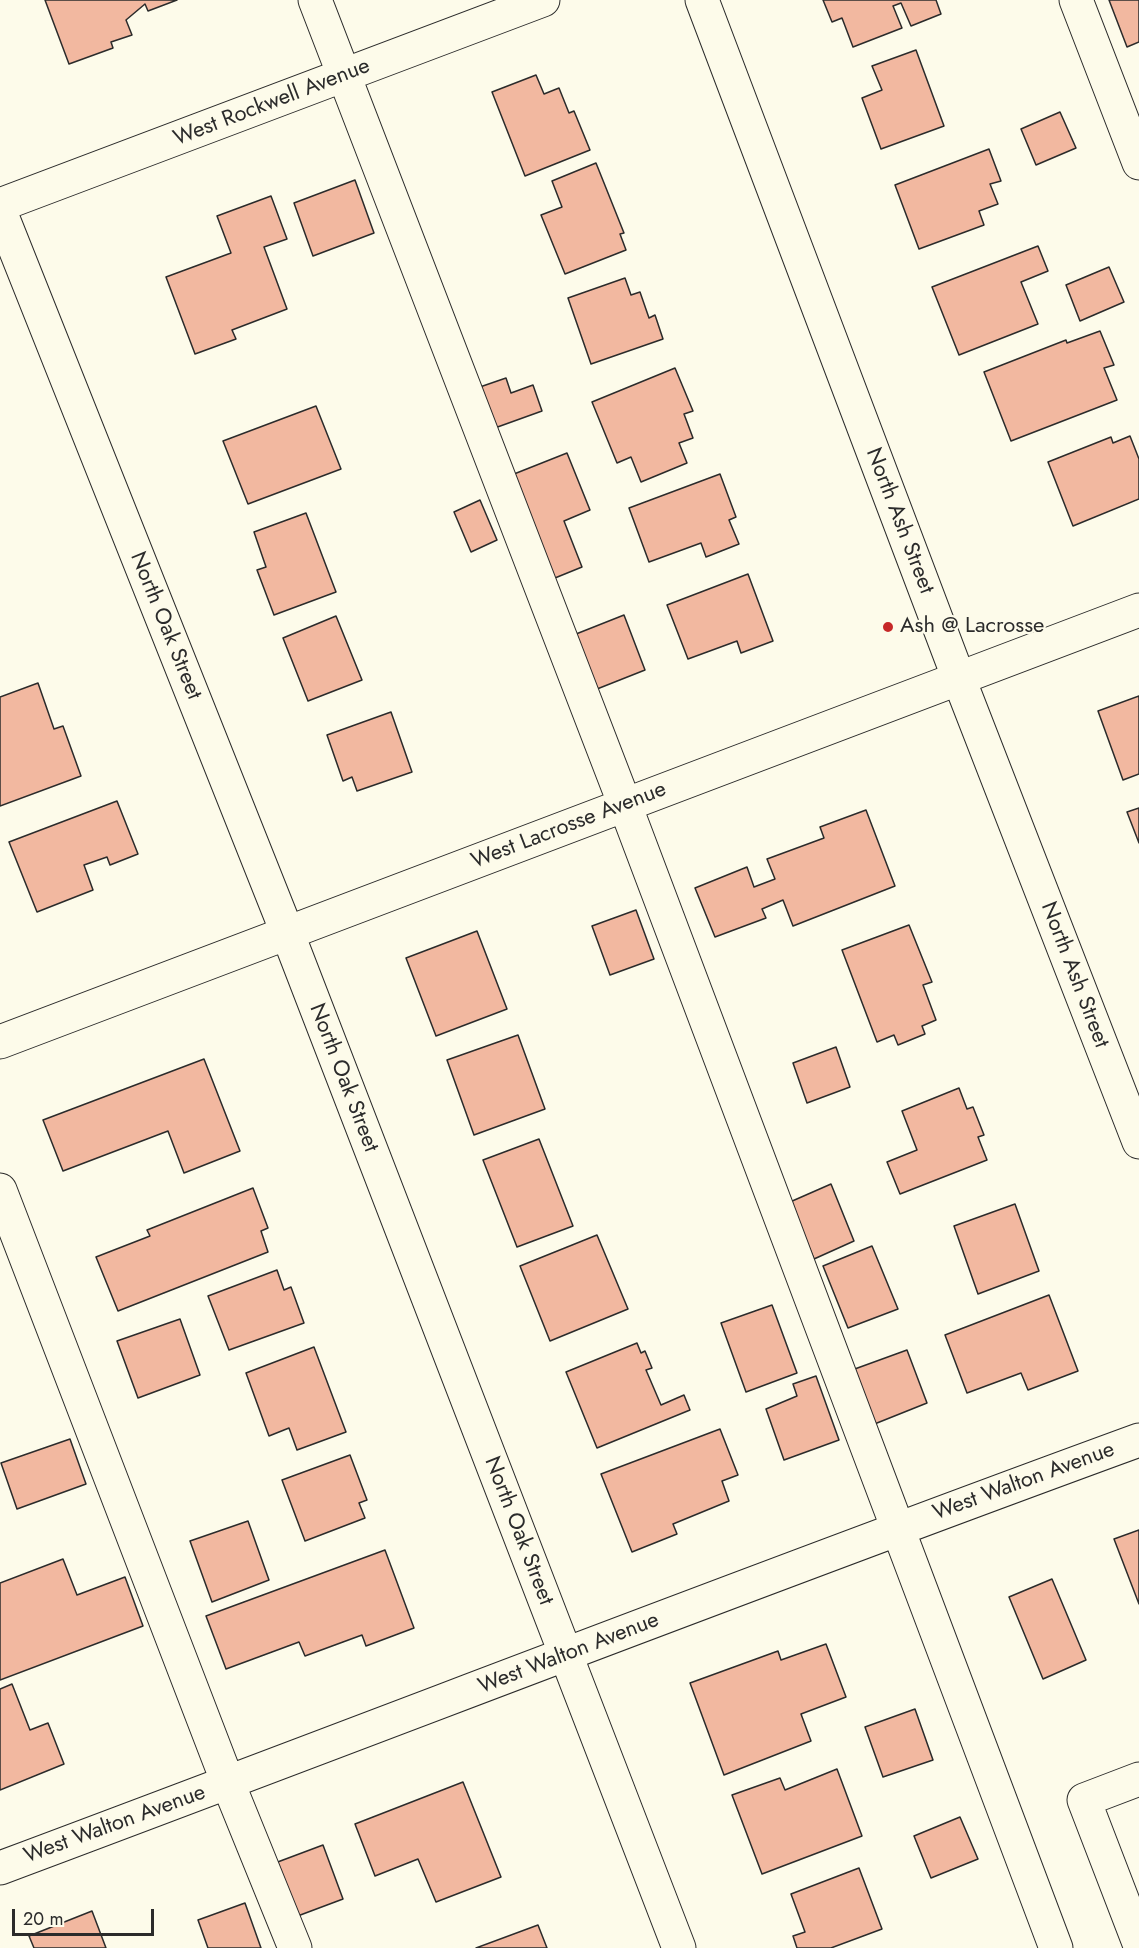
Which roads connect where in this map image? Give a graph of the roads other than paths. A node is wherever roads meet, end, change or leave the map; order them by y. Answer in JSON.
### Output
{"nodes":[{"id":1,"x":315,"y":0,"type":"edge"},
{"id":2,"x":543,"y":0,"type":"edge"},
{"id":3,"x":702,"y":0,"type":"edge"},
{"id":4,"x":1076,"y":0,"type":"edge"},
{"id":5,"x":345,"y":75,"type":"junction"},
{"id":6,"x":1139,"y":163,"type":"edge"},
{"id":7,"x":0,"y":206,"type":"edge"},
{"id":8,"x":0,"y":211,"type":"edge"},
{"id":9,"x":1139,"y":610,"type":"edge"},
{"id":10,"x":959,"y":679,"type":"junction"},
{"id":11,"x":625,"y":805,"type":"junction"},
{"id":12,"x":286,"y":932,"type":"junction"},
{"id":13,"x":0,"y":1042,"type":"edge"},
{"id":14,"x":1139,"y":1142,"type":"edge"},
{"id":15,"x":0,"y":1190,"type":"edge"},
{"id":16,"x":1139,"y":1440,"type":"edge"},
{"id":17,"x":897,"y":1528,"type":"junction"},
{"id":18,"x":566,"y":1656,"type":"junction"},
{"id":19,"x":1139,"y":1779,"type":"edge"},
{"id":20,"x":228,"y":1783,"type":"junction"},
{"id":21,"x":0,"y":1868,"type":"edge"},
{"id":22,"x":1139,"y":1943,"type":"edge"},
{"id":23,"x":295,"y":1948,"type":"edge"},
{"id":24,"x":679,"y":1948,"type":"edge"},
{"id":25,"x":1056,"y":1948,"type":"edge"}],
"edges":[{"from":1,"to":5,"type":"street"},
{"from":2,"to":5,"type":"street","name":"West Rockwell Avenue"},
{"from":3,"to":10,"type":"street","name":"North Ash Street"},
{"from":4,"to":6,"type":"street"},
{"from":5,"to":7,"type":"street","name":"West Rockwell Avenue"},
{"from":5,"to":11,"type":"street"},
{"from":8,"to":12,"type":"street","name":"North Oak Street"},
{"from":9,"to":10,"type":"street","name":"West Lacrosse Avenue"},
{"from":10,"to":11,"type":"street","name":"West Lacrosse Avenue"},
{"from":10,"to":14,"type":"street","name":"North Ash Street"},
{"from":11,"to":12,"type":"street","name":"West Lacrosse Avenue"},
{"from":11,"to":17,"type":"street"},
{"from":12,"to":13,"type":"street","name":"West Lacrosse Avenue"},
{"from":12,"to":18,"type":"street","name":"North Oak Street"},
{"from":15,"to":20,"type":"street"},
{"from":16,"to":17,"type":"street","name":"West Walton Avenue"},
{"from":17,"to":18,"type":"street","name":"West Walton Avenue"},
{"from":17,"to":25,"type":"street"},
{"from":18,"to":20,"type":"street","name":"West Walton Avenue"},
{"from":18,"to":24,"type":"street","name":"North Oak Street"},
{"from":19,"to":22,"type":"street"},
{"from":20,"to":21,"type":"street","name":"West Walton Avenue"},
{"from":20,"to":23,"type":"street"}]}
